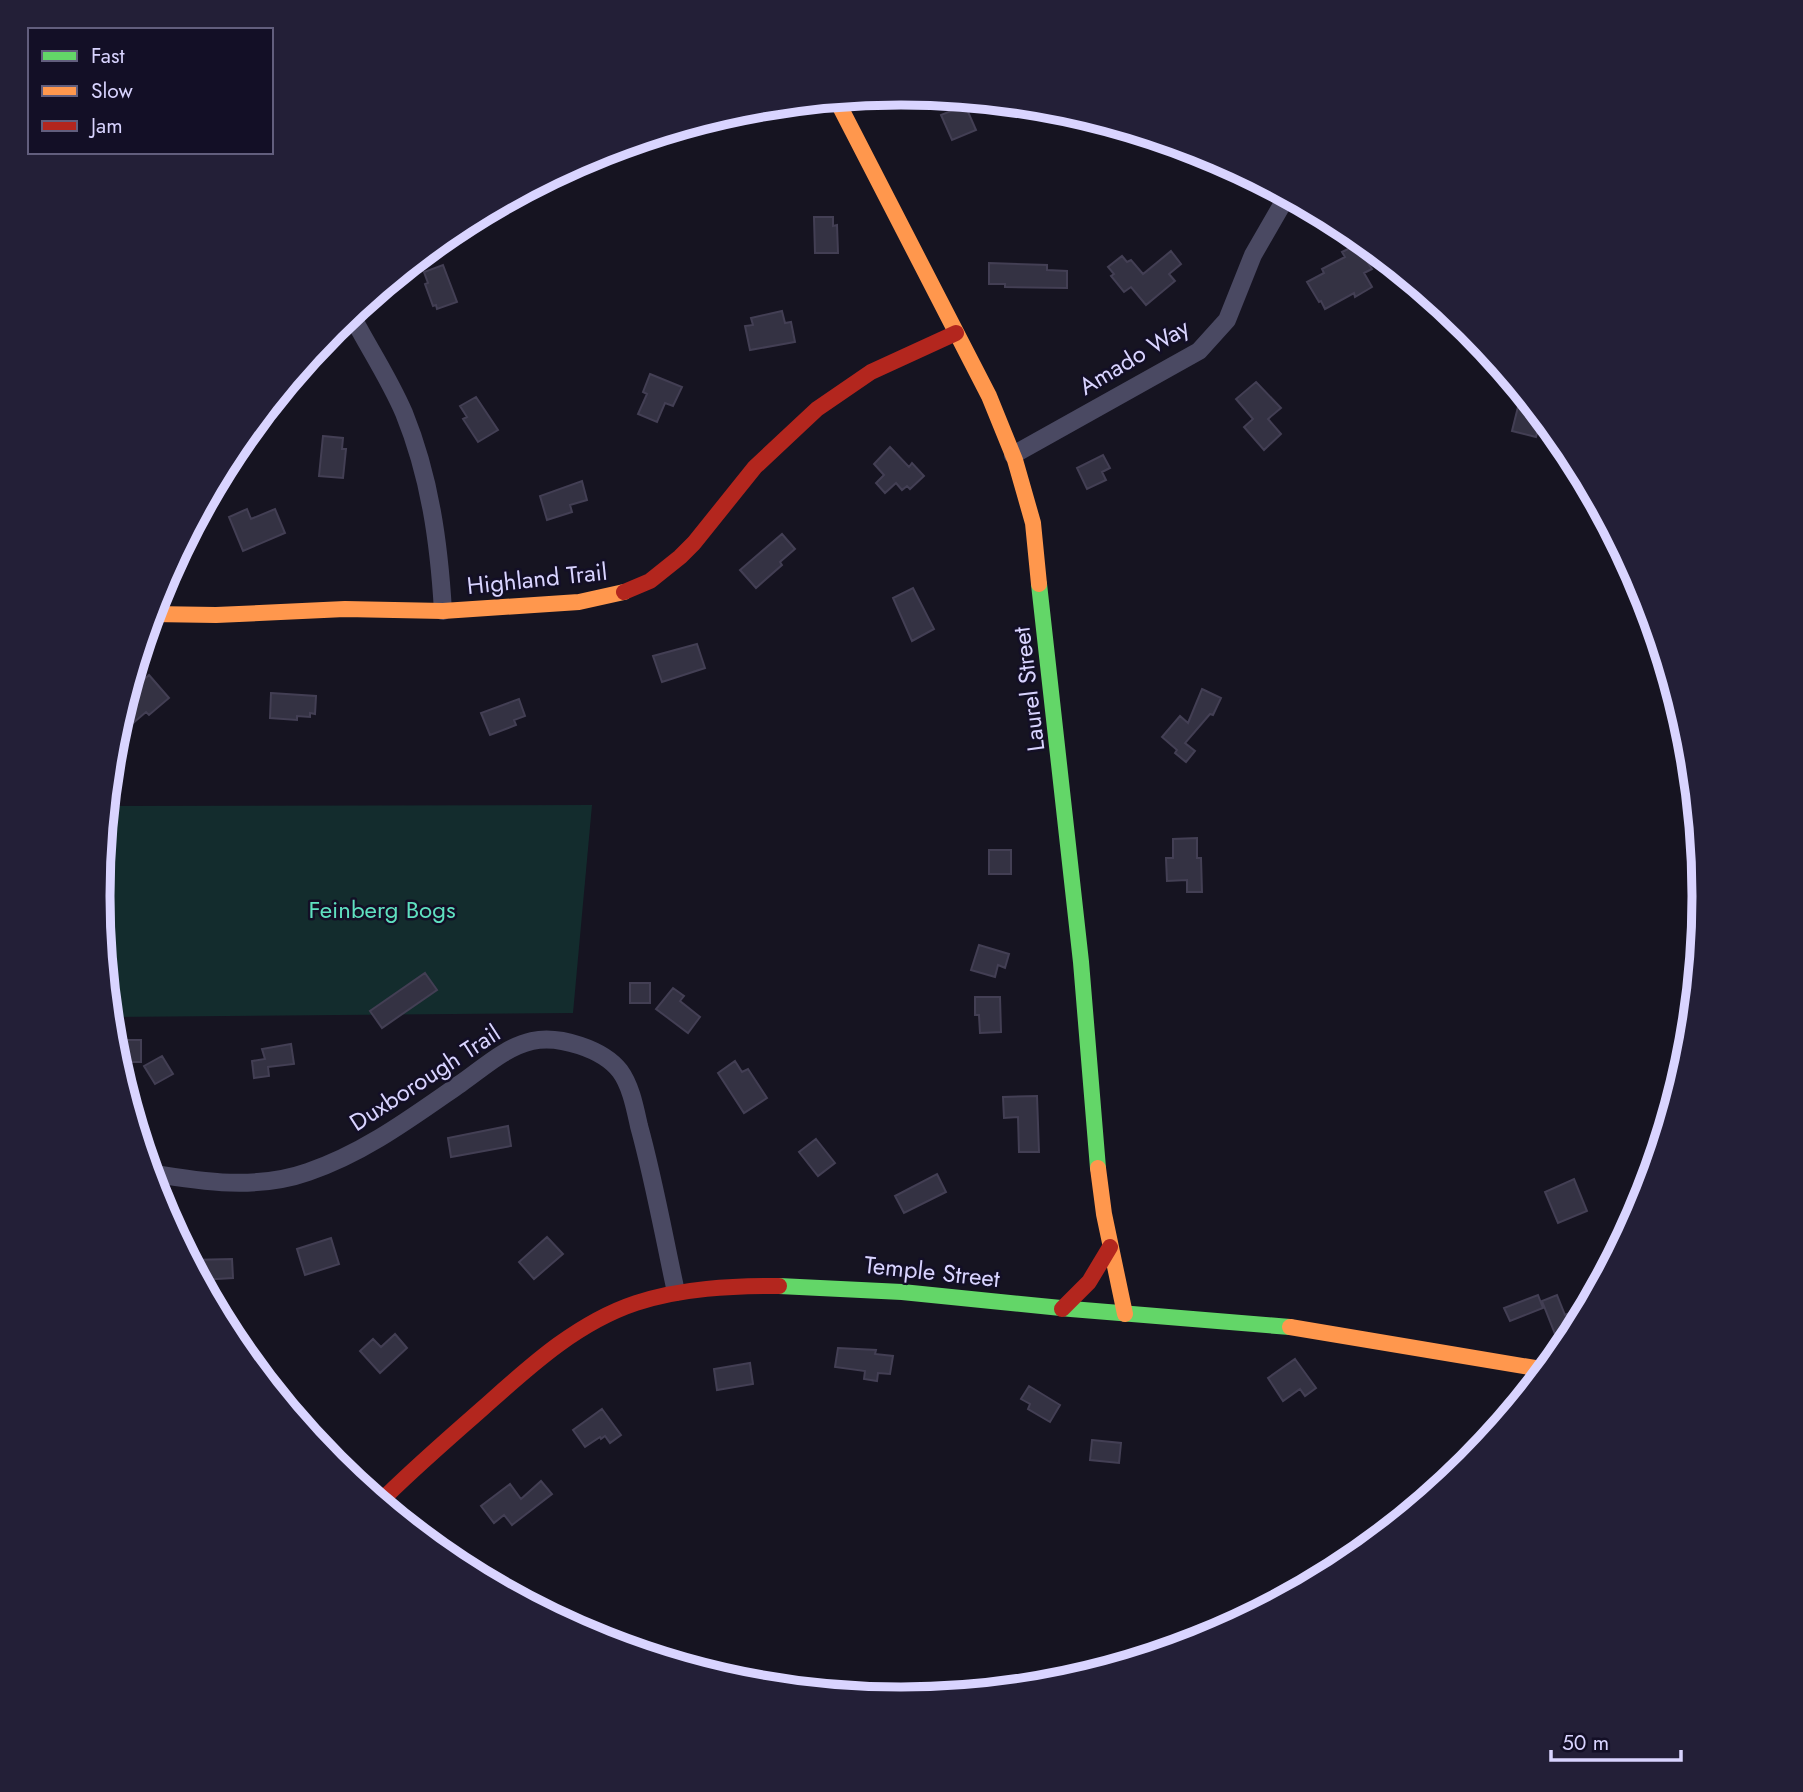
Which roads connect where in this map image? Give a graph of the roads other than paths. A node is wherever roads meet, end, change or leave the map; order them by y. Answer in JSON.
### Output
{"nodes":[{"id":1,"x":841,"y":108,"type":"edge"},
{"id":2,"x":1282,"y":203,"type":"edge"},
{"id":3,"x":356,"y":323,"type":"edge"},
{"id":4,"x":956,"y":333,"type":"junction"},
{"id":5,"x":1013,"y":456,"type":"junction"},
{"id":6,"x":443,"y":611,"type":"junction"},
{"id":7,"x":163,"y":614,"type":"edge"},
{"id":8,"x":161,"y":1174,"type":"edge"},
{"id":9,"x":1111,"y":1247,"type":"junction"},
{"id":10,"x":676,"y":1292,"type":"junction"},
{"id":11,"x":1062,"y":1309,"type":"junction"},
{"id":12,"x":1125,"y":1314,"type":"junction"},
{"id":13,"x":1536,"y":1368,"type":"edge"},
{"id":14,"x":386,"y":1496,"type":"edge"}],
"edges":[{"from":1,"to":4,"type":"main road","name":"Laurel Street"},
{"from":2,"to":5,"type":"street","name":"Amado Way"},
{"from":3,"to":6,"type":"street"},
{"from":4,"to":5,"type":"main road","name":"Laurel Street"},
{"from":4,"to":6,"type":"main road","name":"Highland Trail"},
{"from":5,"to":9,"type":"main road","name":"Laurel Street"},
{"from":6,"to":7,"type":"main road","name":"Highland Trail"},
{"from":8,"to":10,"type":"street","name":"Duxborough Trail"},
{"from":9,"to":11,"type":"main road"},
{"from":9,"to":12,"type":"main road","name":"Laurel Street"},
{"from":10,"to":11,"type":"main road","name":"Temple Street"},
{"from":10,"to":14,"type":"main road","name":"Temple Street"},
{"from":11,"to":12,"type":"main road","name":"Temple Street"},
{"from":12,"to":13,"type":"main road","name":"Temple Street"}]}
